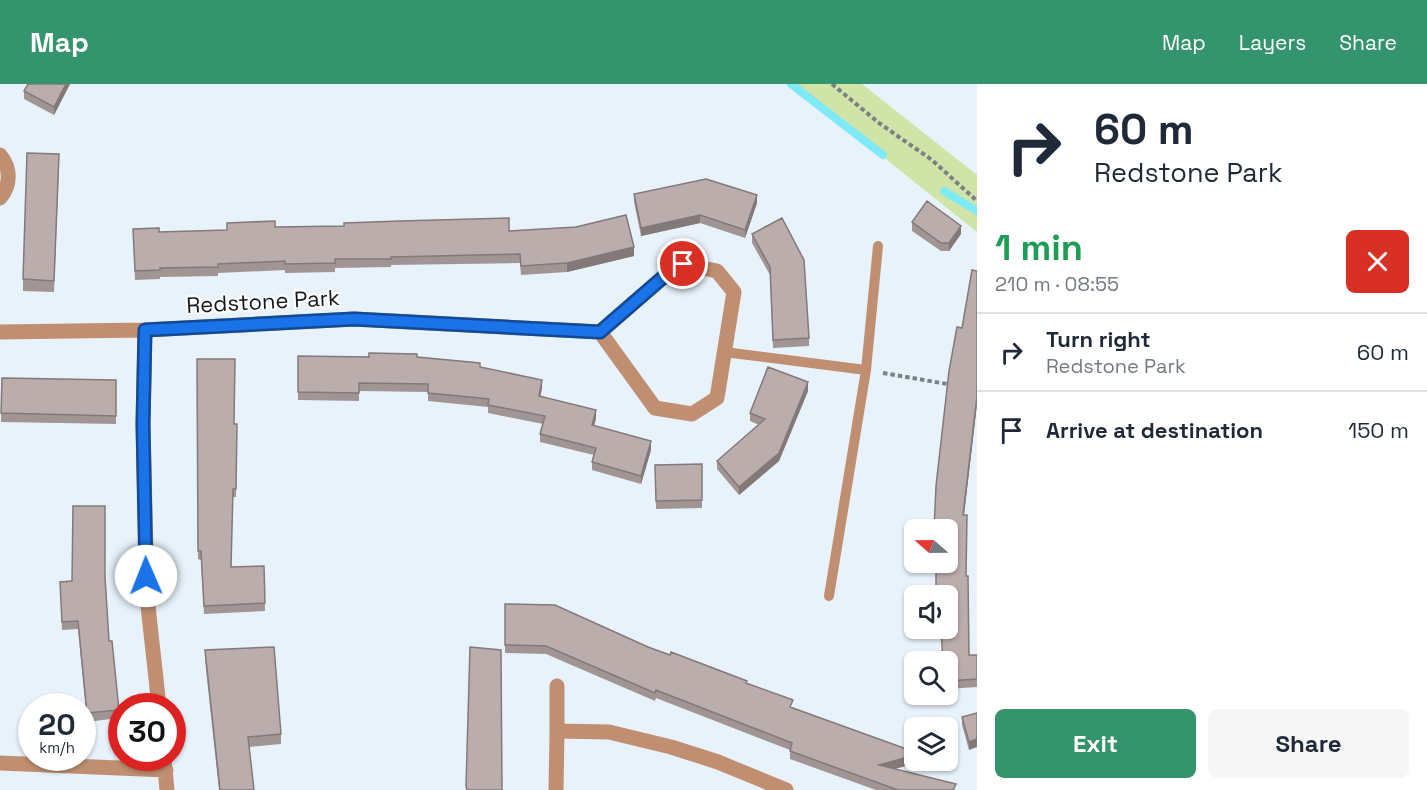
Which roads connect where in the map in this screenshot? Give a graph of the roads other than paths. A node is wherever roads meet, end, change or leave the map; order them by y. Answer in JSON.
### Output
{"nodes":[{"id":1,"x":0,"y":155,"type":"edge"},
{"id":2,"x":0,"y":198,"type":"edge"},
{"id":3,"x":878,"y":246,"type":"dead end"},
{"id":4,"x":145,"y":330,"type":"junction"},
{"id":5,"x":0,"y":332,"type":"edge"},
{"id":6,"x":600,"y":332,"type":"junction"},
{"id":7,"x":724,"y":352,"type":"junction"},
{"id":8,"x":866,"y":370,"type":"junction"},
{"id":9,"x":829,"y":596,"type":"dead end"},
{"id":10,"x":557,"y":686,"type":"dead end"},
{"id":11,"x":158,"y":693,"type":"edge"},
{"id":12,"x":557,"y":731,"type":"junction"},
{"id":13,"x":0,"y":763,"type":"edge"},
{"id":14,"x":108,"y":764,"type":"edge"},
{"id":15,"x":166,"y":771,"type":"edge"},
{"id":16,"x":167,"y":790,"type":"edge"},
{"id":17,"x":556,"y":790,"type":"edge"},
{"id":18,"x":786,"y":790,"type":"edge"}],
"edges":[{"from":1,"to":2,"type":"street"},
{"from":3,"to":8,"type":"lane"},
{"from":4,"to":5,"type":"street","name":"Redstone Park"},
{"from":4,"to":6,"type":"street","name":"Redstone Park"},
{"from":4,"to":11,"type":"street"},
{"from":6,"to":7,"type":"street"},
{"from":6,"to":7,"type":"street"},
{"from":7,"to":8,"type":"lane"},
{"from":8,"to":9,"type":"lane"},
{"from":10,"to":12,"type":"street"},
{"from":12,"to":17,"type":"street"},
{"from":12,"to":18,"type":"street"},
{"from":13,"to":14,"type":"street"},
{"from":15,"to":16,"type":"street"}]}
